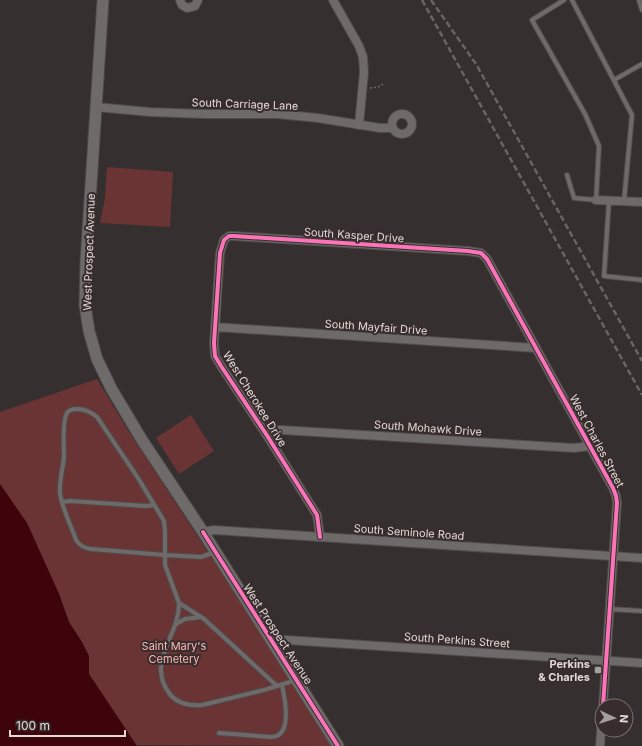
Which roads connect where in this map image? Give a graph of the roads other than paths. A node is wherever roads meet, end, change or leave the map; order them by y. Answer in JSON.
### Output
{"nodes":[{"id":1,"x":103,"y":0,"type":"edge"},
{"id":2,"x":180,"y":0,"type":"edge"},
{"id":3,"x":198,"y":0,"type":"edge"},
{"id":4,"x":333,"y":0,"type":"edge"},
{"id":5,"x":564,"y":0,"type":"edge"},
{"id":6,"x":572,"y":0,"type":"edge"},
{"id":7,"x":639,"y":0,"type":"edge"},
{"id":8,"x":642,"y":10,"type":"edge"},
{"id":9,"x":642,"y":64,"type":"edge"},
{"id":10,"x":614,"y":80,"type":"junction"},
{"id":11,"x":96,"y":107,"type":"junction"},
{"id":12,"x":359,"y":125,"type":"junction"},
{"id":13,"x":392,"y":128,"type":"dead end"},
{"id":14,"x":567,"y":175,"type":"dead end"},
{"id":15,"x":596,"y":200,"type":"junction"},
{"id":16,"x":609,"y":201,"type":"junction"},
{"id":17,"x":624,"y":202,"type":"junction"},
{"id":18,"x":642,"y":202,"type":"edge"},
{"id":19,"x":226,"y":238,"type":"joint"},
{"id":20,"x":480,"y":253,"type":"joint"},
{"id":21,"x":642,"y":280,"type":"edge"},
{"id":22,"x":215,"y":327,"type":"junction"},
{"id":23,"x":536,"y":348,"type":"junction"},
{"id":24,"x":266,"y":434,"type":"junction"},
{"id":25,"x":590,"y":446,"type":"junction"},
{"id":26,"x":62,"y":502,"type":"junction"},
{"id":27,"x":154,"y":505,"type":"junction"},
{"id":28,"x":203,"y":532,"type":"junction"},
{"id":29,"x":320,"y":537,"type":"junction"},
{"id":30,"x":215,"y":552,"type":"junction"},
{"id":31,"x":165,"y":555,"type":"junction"},
{"id":32,"x":613,"y":556,"type":"junction"},
{"id":33,"x":642,"y":558,"type":"edge"},
{"id":34,"x":179,"y":603,"type":"junction"},
{"id":35,"x":609,"y":608,"type":"junction"},
{"id":36,"x":642,"y":611,"type":"edge"},
{"id":37,"x":201,"y":617,"type":"junction"},
{"id":38,"x":176,"y":624,"type":"junction"},
{"id":39,"x":271,"y":639,"type":"junction"},
{"id":40,"x":606,"y":661,"type":"junction"},
{"id":41,"x":642,"y":663,"type":"edge"},
{"id":42,"x":297,"y":679,"type":"junction"},
{"id":43,"x":282,"y":685,"type":"junction"},
{"id":44,"x":277,"y":686,"type":"junction"},
{"id":45,"x":604,"y":698,"type":"edge"},
{"id":46,"x":219,"y":733,"type":"dead end"},
{"id":47,"x":338,"y":746,"type":"edge"}],
"edges":[{"from":1,"to":11,"type":"main road","name":"West Prospect Avenue"},
{"from":2,"to":3,"type":"street"},
{"from":4,"to":12,"type":"street"},
{"from":5,"to":15,"type":"lane"},
{"from":6,"to":10,"type":"lane"},
{"from":7,"to":8,"type":"lane"},
{"from":9,"to":10,"type":"lane"},
{"from":10,"to":17,"type":"lane"},
{"from":11,"to":12,"type":"street","name":"South Carriage Lane"},
{"from":11,"to":28,"type":"main road","name":"West Prospect Avenue"},
{"from":12,"to":13,"type":"street","name":"South Carriage Lane"},
{"from":14,"to":15,"type":"lane"},
{"from":15,"to":16,"type":"street"},
{"from":16,"to":17,"type":"street"},
{"from":16,"to":21,"type":"lane"},
{"from":17,"to":18,"type":"street"},
{"from":19,"to":20,"type":"street","name":"South Kasper Drive"},
{"from":19,"to":22,"type":"street","name":"West Cherokee Drive"},
{"from":20,"to":23,"type":"street","name":"West Charles Street"},
{"from":22,"to":23,"type":"street","name":"South Mayfair Drive"},
{"from":22,"to":24,"type":"street","name":"West Cherokee Drive"},
{"from":23,"to":25,"type":"street","name":"West Charles Street"},
{"from":24,"to":25,"type":"street","name":"South Mohawk Drive"},
{"from":24,"to":29,"type":"street","name":"West Cherokee Drive"},
{"from":25,"to":32,"type":"street","name":"West Charles Street"},
{"from":26,"to":27,"type":"lane"},
{"from":26,"to":27,"type":"lane"},
{"from":26,"to":31,"type":"lane"},
{"from":27,"to":31,"type":"lane"},
{"from":28,"to":29,"type":"street","name":"South Seminole Road"},
{"from":28,"to":30,"type":"main road","name":"West Prospect Avenue"},
{"from":29,"to":32,"type":"street","name":"South Seminole Road"},
{"from":30,"to":31,"type":"lane"},
{"from":30,"to":39,"type":"main road","name":"West Prospect Avenue"},
{"from":31,"to":34,"type":"lane"},
{"from":32,"to":33,"type":"street","name":"South Seminole Road"},
{"from":32,"to":35,"type":"street","name":"West Charles Street"},
{"from":34,"to":37,"type":"lane"},
{"from":34,"to":38,"type":"lane"},
{"from":35,"to":36,"type":"lane"},
{"from":35,"to":40,"type":"street","name":"West Charles Street"},
{"from":37,"to":38,"type":"lane"},
{"from":37,"to":44,"type":"lane"},
{"from":38,"to":44,"type":"lane"},
{"from":39,"to":40,"type":"street","name":"South Perkins Street"},
{"from":39,"to":42,"type":"main road","name":"West Prospect Avenue"},
{"from":40,"to":41,"type":"street","name":"South Perkins Street"},
{"from":40,"to":45,"type":"street","name":"West Charles Street"},
{"from":42,"to":43,"type":"lane"},
{"from":42,"to":47,"type":"main road","name":"West Prospect Avenue"},
{"from":43,"to":44,"type":"lane"},
{"from":43,"to":46,"type":"lane"}]}
